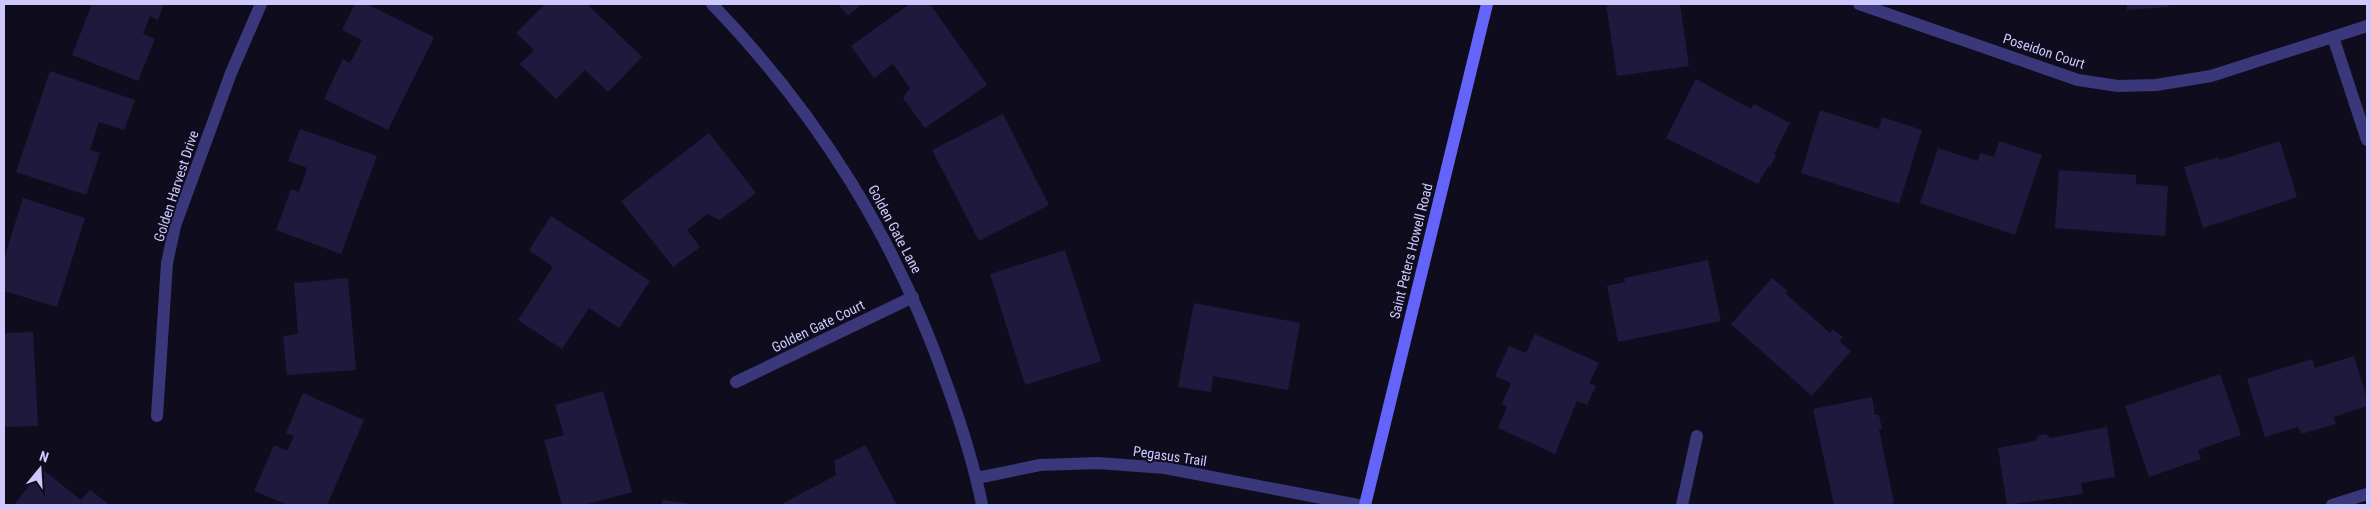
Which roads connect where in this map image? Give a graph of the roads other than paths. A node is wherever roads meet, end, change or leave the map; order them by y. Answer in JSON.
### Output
{"nodes":[{"id":1,"x":261,"y":4,"type":"edge"},
{"id":2,"x":712,"y":4,"type":"edge"},
{"id":3,"x":1487,"y":4,"type":"edge"},
{"id":4,"x":1859,"y":4,"type":"edge"},
{"id":5,"x":2367,"y":26,"type":"edge"},
{"id":6,"x":2333,"y":38,"type":"junction"},
{"id":7,"x":2367,"y":140,"type":"edge"},
{"id":8,"x":913,"y":297,"type":"junction"},
{"id":9,"x":736,"y":382,"type":"dead end"},
{"id":10,"x":157,"y":416,"type":"dead end"},
{"id":11,"x":1697,"y":436,"type":"dead end"},
{"id":12,"x":977,"y":478,"type":"junction"},
{"id":13,"x":2367,"y":494,"type":"edge"},
{"id":14,"x":982,"y":505,"type":"edge"},
{"id":15,"x":1358,"y":505,"type":"edge"},
{"id":16,"x":1365,"y":505,"type":"edge"},
{"id":17,"x":1682,"y":505,"type":"edge"},
{"id":18,"x":2332,"y":505,"type":"edge"}],
"edges":[{"from":1,"to":10,"type":"street","name":"Golden Harvest Drive"},
{"from":2,"to":8,"type":"street","name":"Golden Gate Lane"},
{"from":3,"to":16,"type":"main road","name":"Saint Peters Howell Road"},
{"from":4,"to":6,"type":"street","name":"Poseidon Court"},
{"from":5,"to":6,"type":"street","name":"Poseidon Court"},
{"from":6,"to":7,"type":"street"},
{"from":8,"to":9,"type":"street","name":"Golden Gate Court"},
{"from":8,"to":12,"type":"street","name":"Golden Gate Lane"},
{"from":11,"to":17,"type":"street"},
{"from":12,"to":14,"type":"street","name":"Golden Gate Lane"},
{"from":12,"to":15,"type":"street","name":"Pegasus Trail"},
{"from":13,"to":18,"type":"street"}]}
